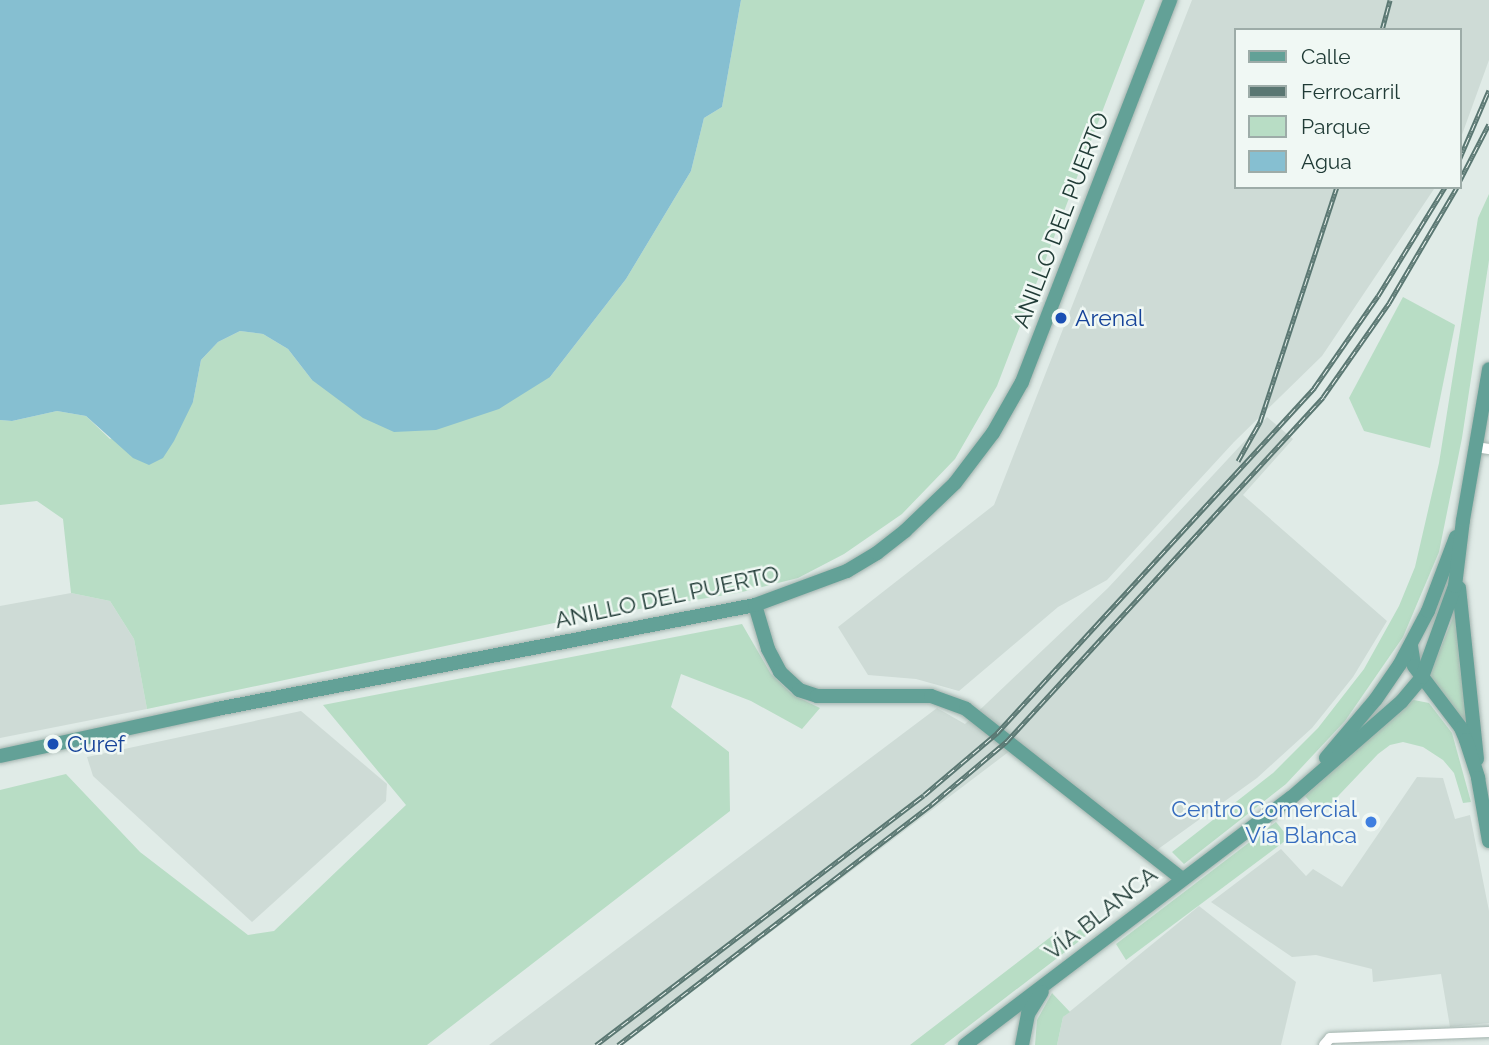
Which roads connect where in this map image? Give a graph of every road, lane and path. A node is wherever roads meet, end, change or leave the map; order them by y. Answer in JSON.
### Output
{"nodes":[{"id":1,"x":1170,"y":0,"type":"edge"},
{"id":2,"x":1489,"y":369,"type":"edge"},
{"id":3,"x":1483,"y":448,"type":"edge"},
{"id":4,"x":1462,"y":520,"type":"junction"},
{"id":5,"x":1458,"y":568,"type":"junction"},
{"id":6,"x":755,"y":606,"type":"junction"},
{"id":7,"x":1416,"y":635,"type":"junction"},
{"id":8,"x":1422,"y":677,"type":"junction"},
{"id":9,"x":1402,"y":701,"type":"junction"},
{"id":10,"x":1442,"y":701,"type":"junction"},
{"id":11,"x":1483,"y":750,"type":"edge"},
{"id":12,"x":0,"y":756,"type":"edge"},
{"id":13,"x":1478,"y":778,"type":"junction"},
{"id":14,"x":1264,"y":817,"type":"junction"},
{"id":15,"x":1489,"y":841,"type":"edge"},
{"id":16,"x":1182,"y":879,"type":"junction"},
{"id":17,"x":1052,"y":979,"type":"junction"},
{"id":18,"x":1489,"y":1032,"type":"edge"},
{"id":19,"x":1327,"y":1041,"type":"edge"},
{"id":20,"x":973,"y":1042,"type":"edge"},
{"id":21,"x":1022,"y":1045,"type":"edge"}],
"edges":[{"from":1,"to":6,"type":"main road","name":"ANILLO DEL PUERTO"},
{"from":2,"to":3,"type":"main road","name":"VÍA BLANCA"},
{"from":3,"to":4,"type":"main road","name":"VÍA BLANCA"},
{"from":4,"to":5,"type":"main road","name":"VÍA BLANCA"},
{"from":4,"to":7,"type":"main road","name":"VÍA BLANCA"},
{"from":5,"to":8,"type":"main road","name":"VÍA BLANCA"},
{"from":5,"to":11,"type":"main road"},
{"from":6,"to":12,"type":"main road","name":"ANILLO DEL PUERTO"},
{"from":6,"to":16,"type":"main road"},
{"from":7,"to":8,"type":"main road"},
{"from":7,"to":14,"type":"main road","name":"VÍA BLANCA"},
{"from":8,"to":9,"type":"main road","name":"VÍA BLANCA"},
{"from":8,"to":10,"type":"main road"},
{"from":9,"to":10,"type":"main road"},
{"from":9,"to":14,"type":"main road","name":"VÍA BLANCA"},
{"from":10,"to":13,"type":"main road"},
{"from":11,"to":13,"type":"main road"},
{"from":13,"to":15,"type":"main road"},
{"from":14,"to":16,"type":"main road","name":"VÍA BLANCA"},
{"from":16,"to":17,"type":"main road","name":"VÍA BLANCA"},
{"from":17,"to":20,"type":"main road","name":"VÍA BLANCA"},
{"from":17,"to":21,"type":"main road"},
{"from":18,"to":19,"type":"street"}]}
